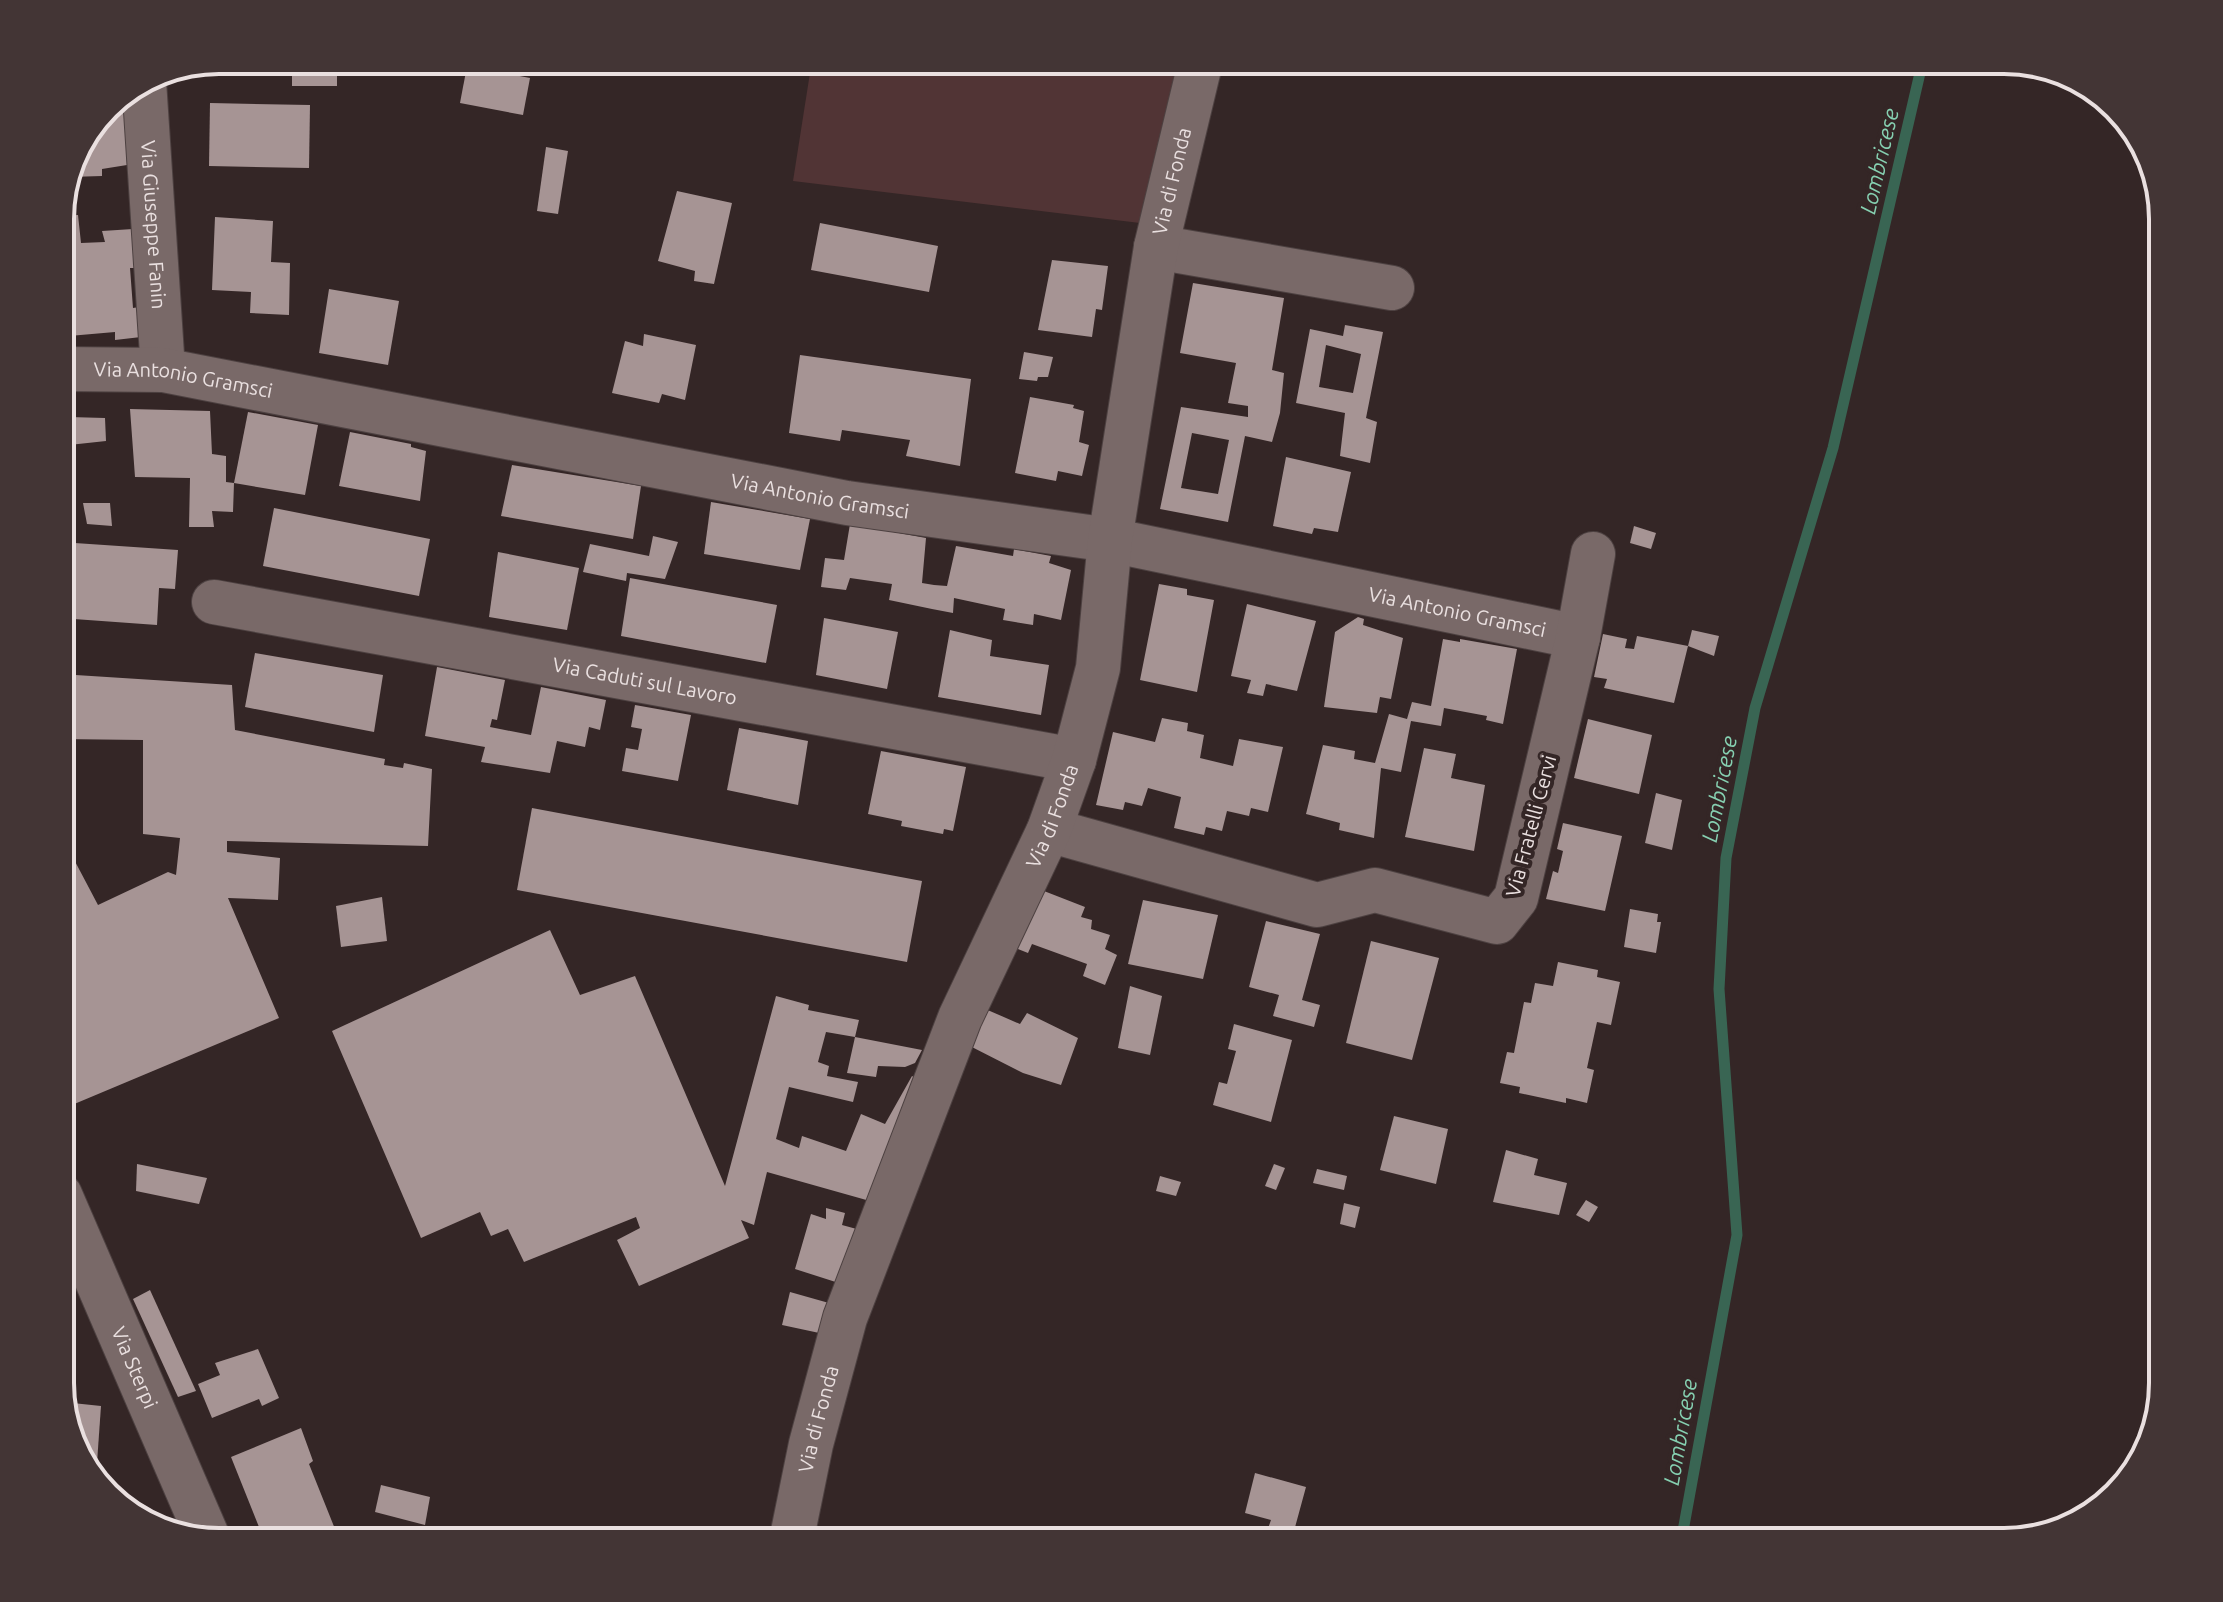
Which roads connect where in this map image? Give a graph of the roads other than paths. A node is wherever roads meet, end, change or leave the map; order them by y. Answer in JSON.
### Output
{"nodes":[{"id":1,"x":1198,"y":74,"type":"edge"},
{"id":2,"x":145,"y":94,"type":"edge"},
{"id":3,"x":1156,"y":247,"type":"junction"},
{"id":4,"x":1392,"y":288,"type":"dead end"},
{"id":5,"x":74,"y":369,"type":"edge"},
{"id":6,"x":163,"y":370,"type":"junction"},
{"id":7,"x":1110,"y":540,"type":"junction"},
{"id":8,"x":1593,"y":554,"type":"dead end"},
{"id":9,"x":214,"y":602,"type":"dead end"},
{"id":10,"x":1578,"y":637,"type":"junction"},
{"id":11,"x":1074,"y":760,"type":"junction"},
{"id":12,"x":1049,"y":830,"type":"junction"},
{"id":13,"x":74,"y":1227,"type":"edge"},
{"id":14,"x":203,"y":1527,"type":"edge"},
{"id":15,"x":794,"y":1528,"type":"edge"}],
"edges":[{"from":1,"to":3,"type":"street","name":"Via di Fonda"},
{"from":2,"to":6,"type":"street","name":"Via Giuseppe Fanin"},
{"from":3,"to":4,"type":"street"},
{"from":3,"to":7,"type":"street","name":"Via di Fonda"},
{"from":5,"to":6,"type":"street","name":"Via Antonio Gramsci"},
{"from":6,"to":7,"type":"street","name":"Via Antonio Gramsci"},
{"from":7,"to":10,"type":"street","name":"Via Antonio Gramsci"},
{"from":7,"to":11,"type":"street","name":"Via di Fonda"},
{"from":8,"to":10,"type":"street","name":"Via Fratelli Cervi"},
{"from":9,"to":11,"type":"street","name":"Via Caduti sul Lavoro"},
{"from":10,"to":12,"type":"street","name":"Via Fratelli Cervi"},
{"from":11,"to":12,"type":"street","name":"Via di Fonda"},
{"from":12,"to":15,"type":"street","name":"Via di Fonda"},
{"from":13,"to":14,"type":"street","name":"Via Sterpi"}]}
